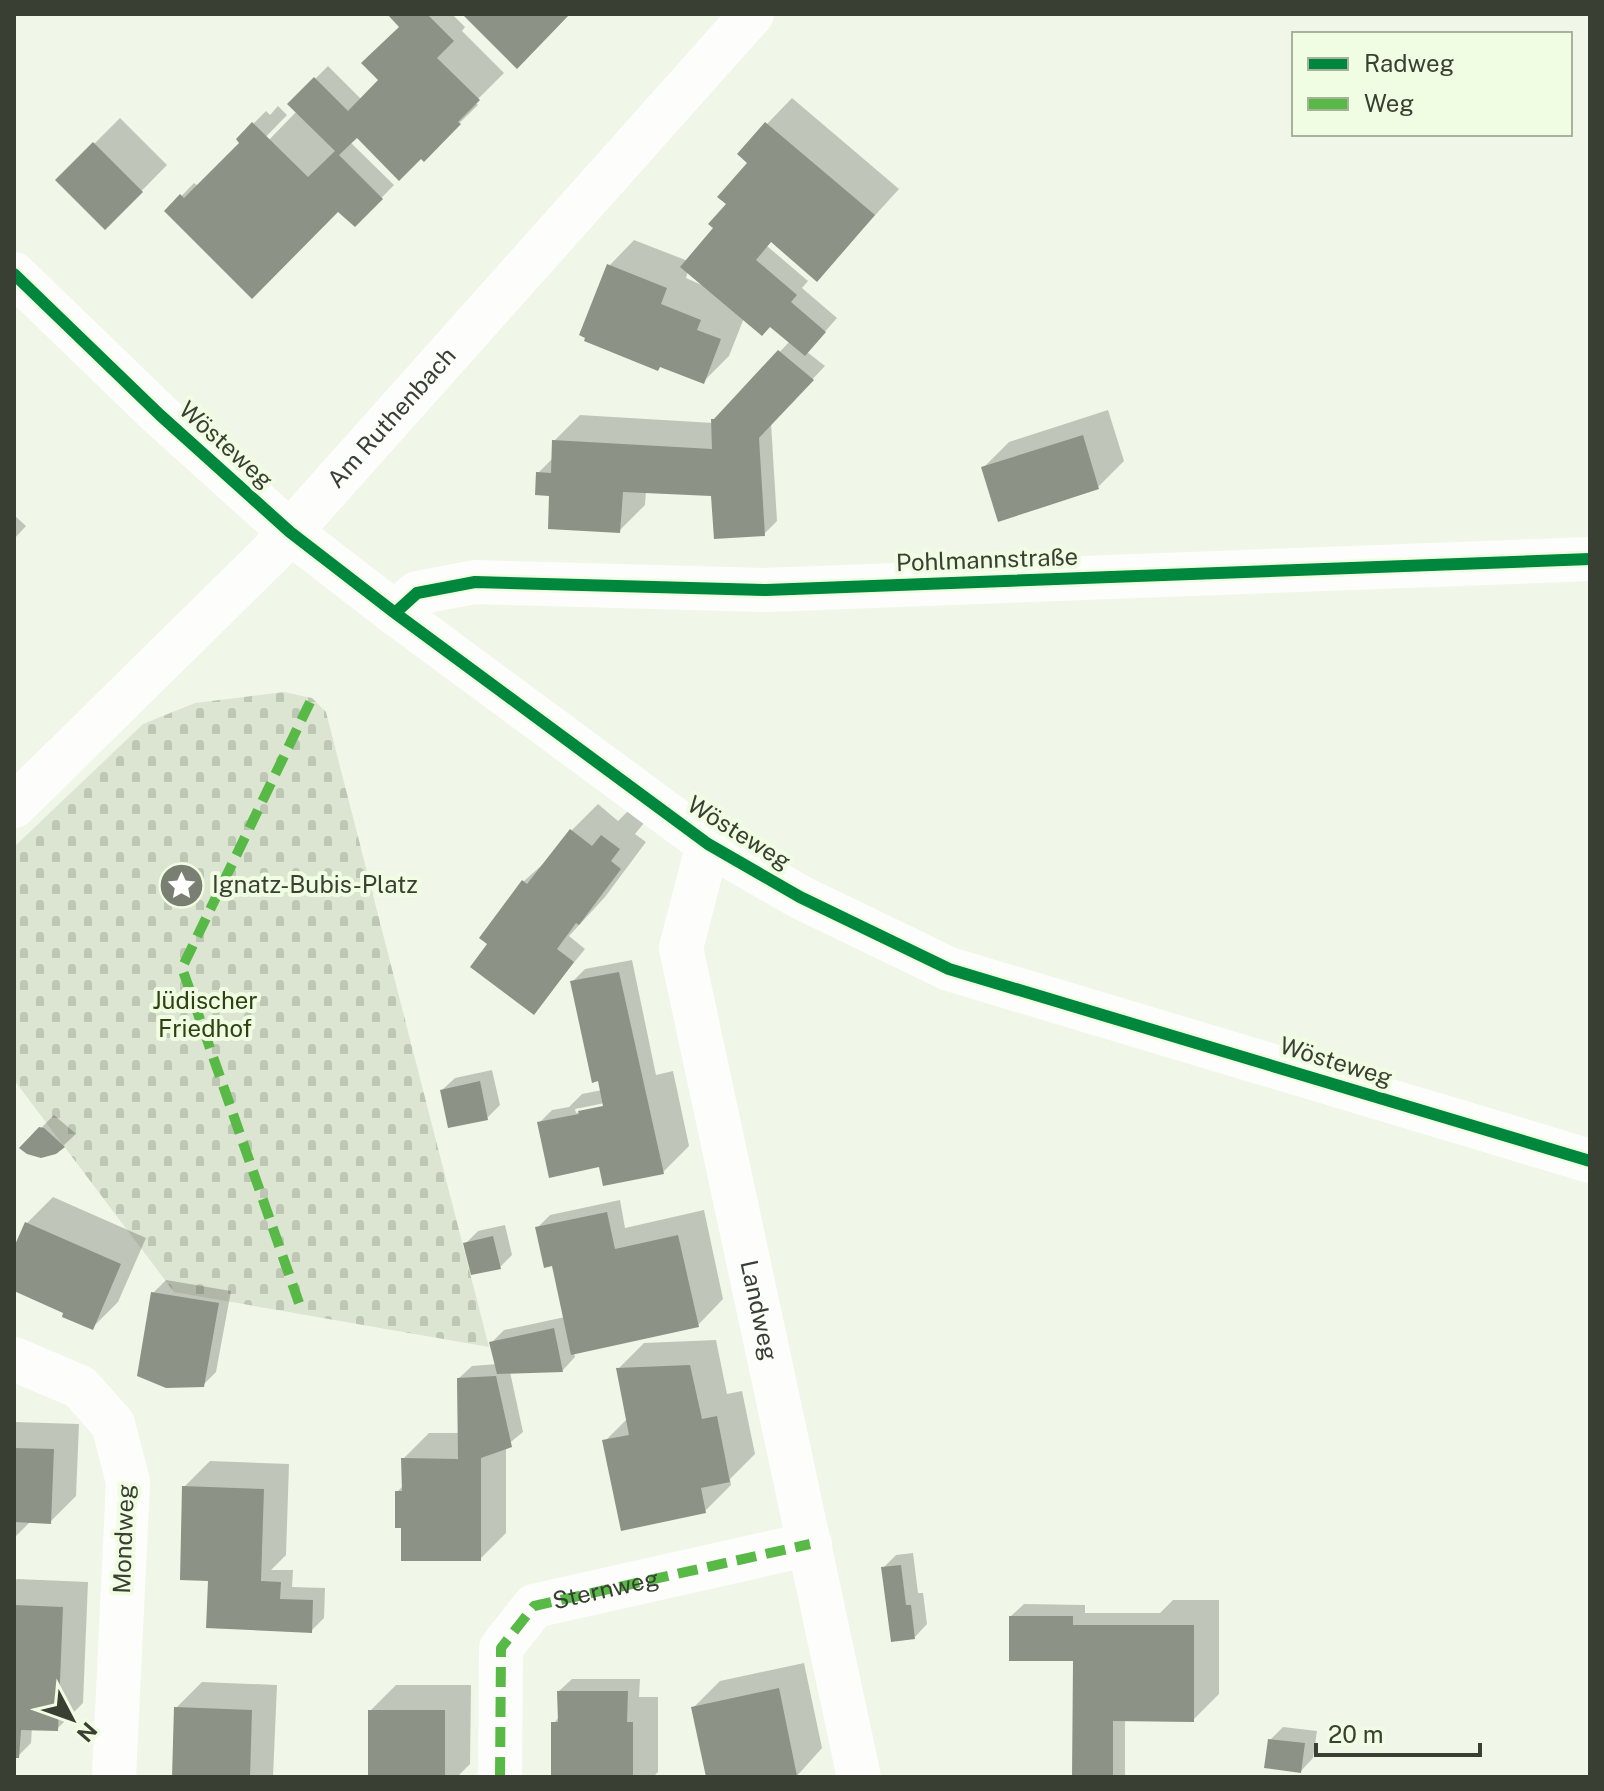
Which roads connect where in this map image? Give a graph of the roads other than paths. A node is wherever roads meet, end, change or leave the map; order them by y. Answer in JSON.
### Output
{"nodes":[{"id":1,"x":752,"y":14,"type":"edge"},
{"id":2,"x":14,"y":274,"type":"edge"},
{"id":3,"x":290,"y":532,"type":"junction"},
{"id":4,"x":1590,"y":559,"type":"edge"},
{"id":5,"x":395,"y":613,"type":"junction"},
{"id":6,"x":14,"y":806,"type":"edge"},
{"id":7,"x":708,"y":844,"type":"junction"},
{"id":8,"x":1590,"y":1161,"type":"edge"},
{"id":9,"x":14,"y":1359,"type":"edge"},
{"id":10,"x":810,"y":1544,"type":"junction"},
{"id":11,"x":114,"y":1777,"type":"edge"},
{"id":12,"x":500,"y":1777,"type":"edge"},
{"id":13,"x":859,"y":1777,"type":"edge"}],
"edges":[{"from":1,"to":3,"type":"street","name":"Am Ruthenbach"},
{"from":2,"to":3,"type":"street","name":"Wösteweg"},
{"from":3,"to":5,"type":"street","name":"Wösteweg"},
{"from":3,"to":6,"type":"street","name":"Am Ruthenbach"},
{"from":4,"to":5,"type":"street","name":"Pohlmannstraße"},
{"from":5,"to":7,"type":"street","name":"Wösteweg"},
{"from":7,"to":8,"type":"street","name":"Wösteweg"},
{"from":7,"to":10,"type":"street","name":"Landweg"},
{"from":9,"to":11,"type":"street","name":"Mondweg"},
{"from":10,"to":12,"type":"street","name":"Sternweg"},
{"from":10,"to":13,"type":"street","name":"Landweg"}]}
